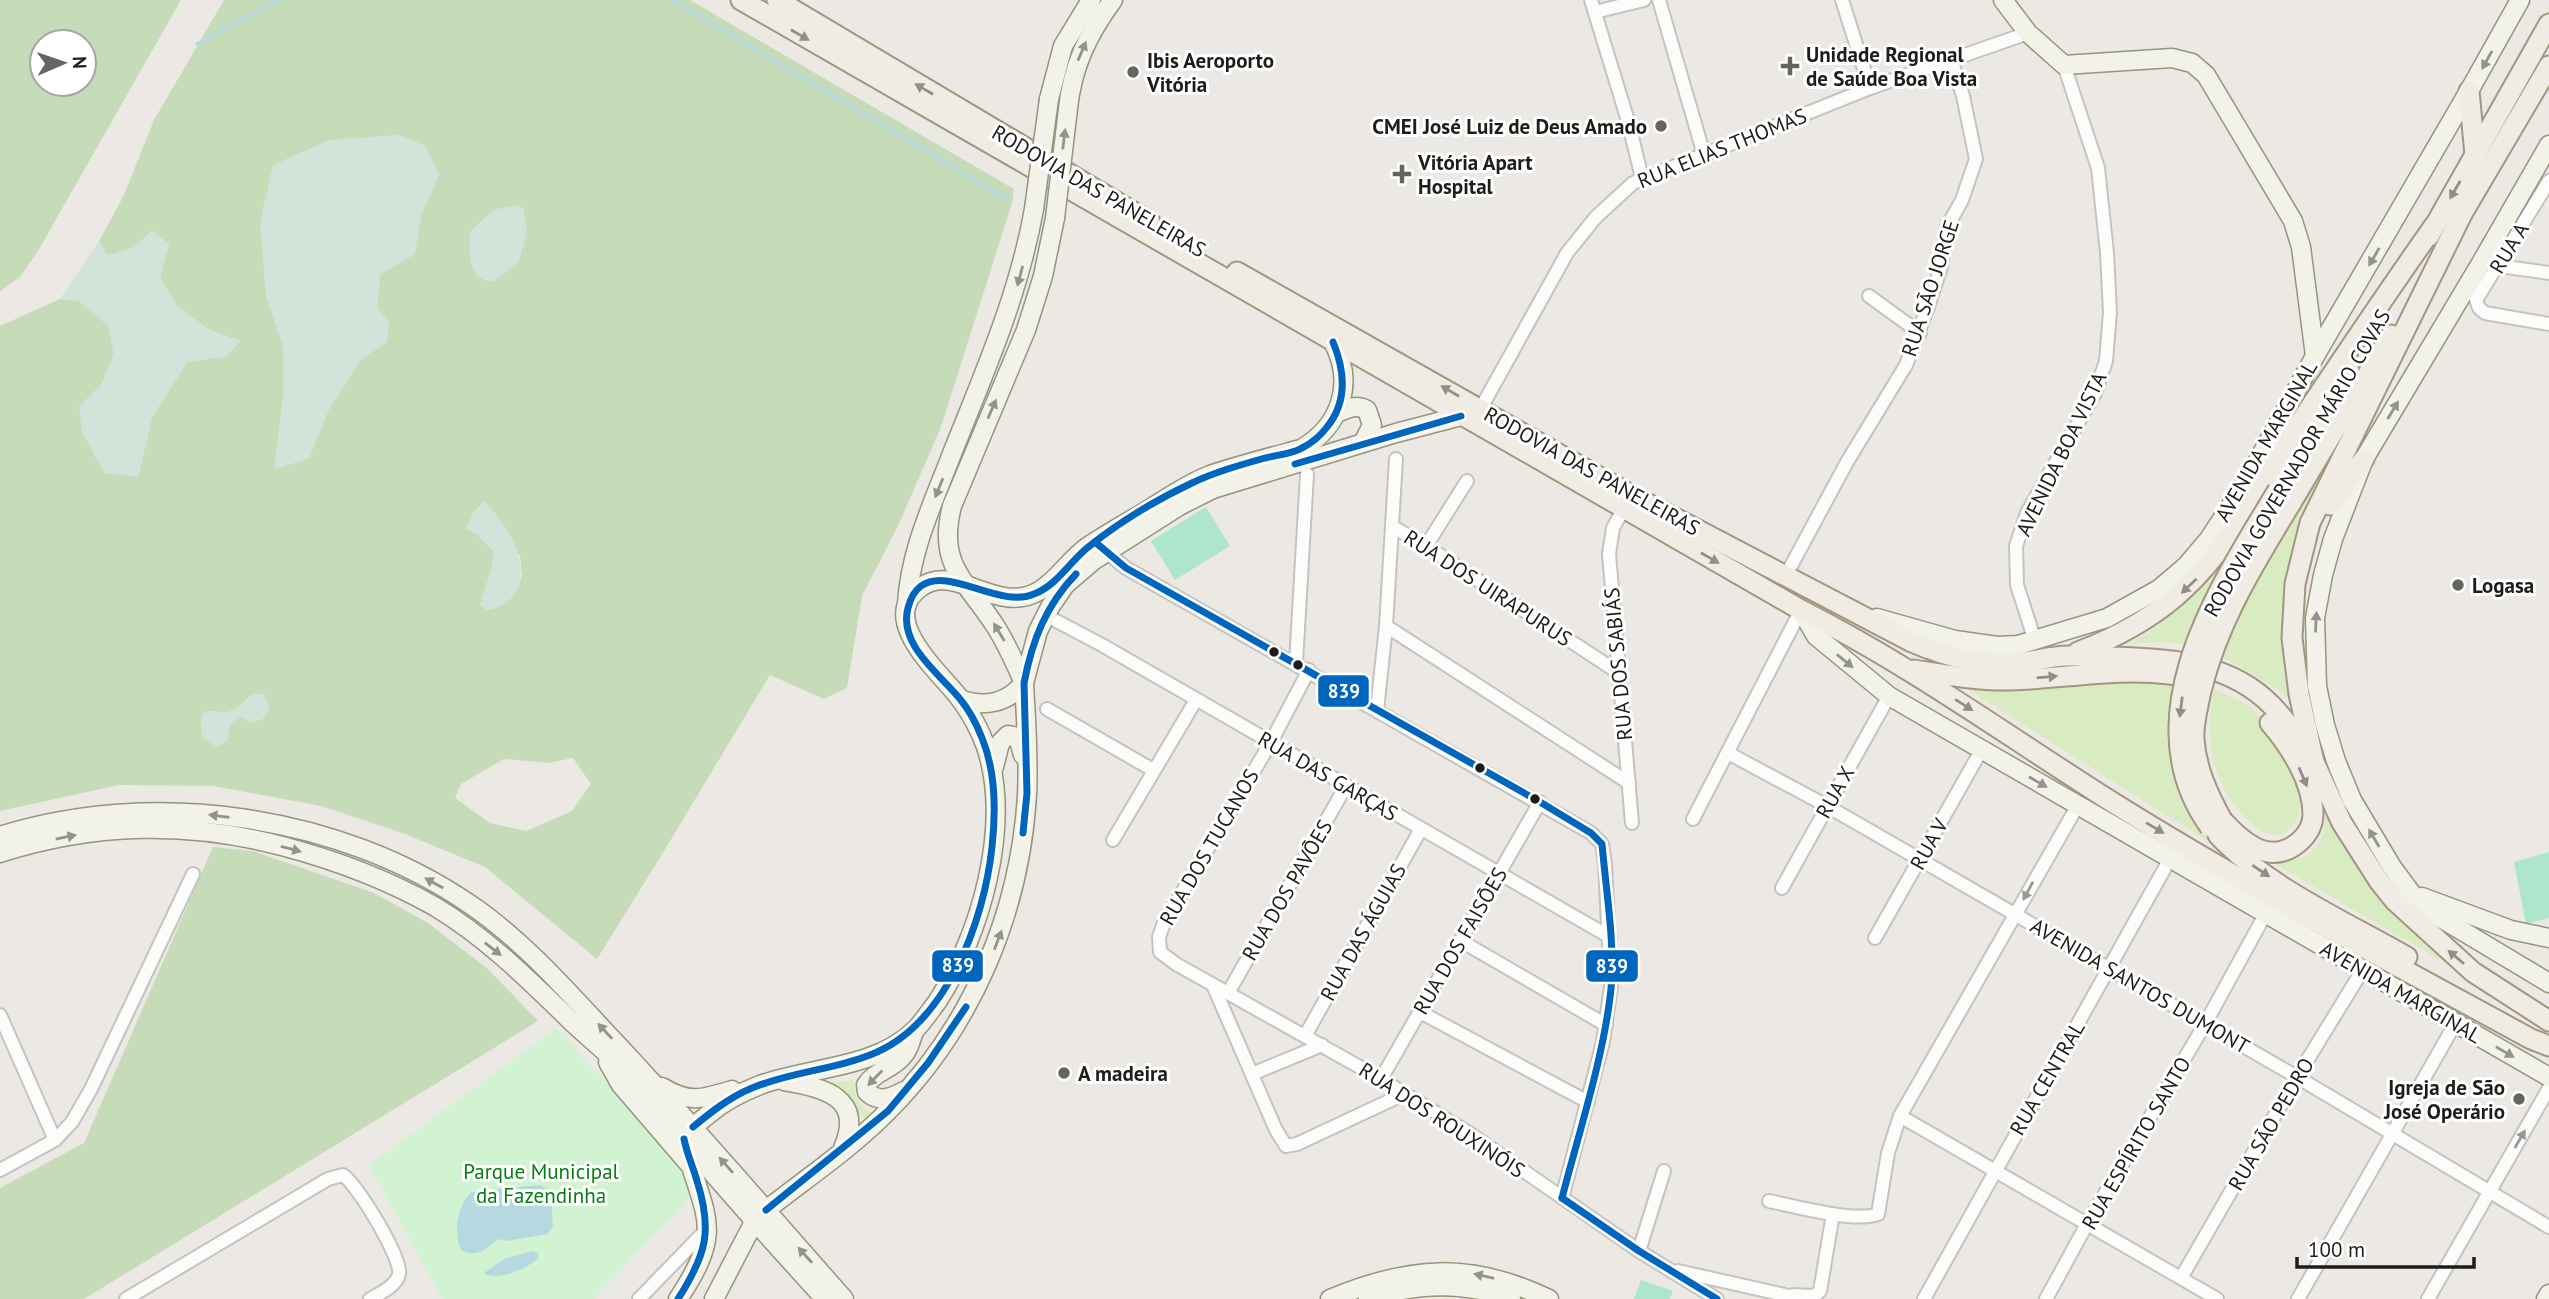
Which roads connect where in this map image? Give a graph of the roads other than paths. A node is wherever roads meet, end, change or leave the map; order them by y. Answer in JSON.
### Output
{"nodes":[{"id":1,"x":741,"y":0,"type":"edge"},
{"id":2,"x":776,"y":0,"type":"edge"},
{"id":3,"x":1091,"y":0,"type":"edge"},
{"id":4,"x":1113,"y":0,"type":"edge"},
{"id":5,"x":1644,"y":0,"type":"edge"},
{"id":6,"x":1659,"y":0,"type":"edge"},
{"id":7,"x":1842,"y":0,"type":"edge"},
{"id":8,"x":2003,"y":0,"type":"edge"},
{"id":9,"x":2520,"y":0,"type":"edge"},
{"id":10,"x":1593,"y":6,"type":"edge"},
{"id":11,"x":2549,"y":24,"type":"edge"},
{"id":12,"x":2028,"y":33,"type":"junction"},
{"id":13,"x":1951,"y":59,"type":"junction"},
{"id":14,"x":2064,"y":65,"type":"junction"},
{"id":15,"x":2549,"y":66,"type":"edge"},
{"id":16,"x":1870,"y":88,"type":"junction"},
{"id":17,"x":2469,"y":91,"type":"junction"},
{"id":18,"x":2541,"y":94,"type":"edge"},
{"id":19,"x":2549,"y":145,"type":"edge"},
{"id":20,"x":1704,"y":155,"type":"junction"},
{"id":21,"x":2475,"y":155,"type":"junction"},
{"id":22,"x":1642,"y":178,"type":"junction"},
{"id":23,"x":2549,"y":181,"type":"edge"},
{"id":24,"x":2462,"y":214,"type":"junction"},
{"id":25,"x":2434,"y":226,"type":"junction"},
{"id":26,"x":2490,"y":265,"type":"junction"},
{"id":27,"x":2549,"y":273,"type":"edge"},
{"id":28,"x":1868,"y":296,"type":"dead end"},
{"id":29,"x":2549,"y":324,"type":"edge"},
{"id":30,"x":1920,"y":333,"type":"junction"},
{"id":31,"x":1333,"y":342,"type":"junction"},
{"id":32,"x":2315,"y":356,"type":"junction"},
{"id":33,"x":1481,"y":408,"type":"junction"},
{"id":34,"x":1337,"y":412,"type":"junction"},
{"id":35,"x":1461,"y":416,"type":"junction"},
{"id":36,"x":1363,"y":443,"type":"junction"},
{"id":37,"x":1396,"y":459,"type":"dead end"},
{"id":38,"x":2364,"y":459,"type":"junction"},
{"id":39,"x":1307,"y":474,"type":"dead end"},
{"id":40,"x":1467,"y":481,"type":"dead end"},
{"id":41,"x":2285,"y":496,"type":"junction"},
{"id":42,"x":1616,"y":498,"type":"junction"},
{"id":43,"x":1393,"y":527,"type":"junction"},
{"id":44,"x":2306,"y":540,"type":"junction"},
{"id":45,"x":1426,"y":546,"type":"junction"},
{"id":46,"x":1101,"y":547,"type":"junction"},
{"id":47,"x":1785,"y":577,"type":"junction"},
{"id":48,"x":966,"y":586,"type":"junction"},
{"id":49,"x":1801,"y":610,"type":"junction"},
{"id":50,"x":907,"y":611,"type":"junction"},
{"id":51,"x":1851,"y":611,"type":"junction"},
{"id":52,"x":1045,"y":615,"type":"junction"},
{"id":53,"x":1386,"y":625,"type":"junction"},
{"id":54,"x":2035,"y":641,"type":"junction"},
{"id":55,"x":2067,"y":656,"type":"junction"},
{"id":56,"x":1296,"y":663,"type":"junction"},
{"id":57,"x":1906,"y":668,"type":"junction"},
{"id":58,"x":1309,"y":670,"type":"junction"},
{"id":59,"x":1619,"y":673,"type":"junction"},
{"id":60,"x":1024,"y":683,"type":"junction"},
{"id":61,"x":1889,"y":696,"type":"junction"},
{"id":62,"x":960,"y":699,"type":"junction"},
{"id":63,"x":1196,"y":700,"type":"junction"},
{"id":64,"x":1047,"y":709,"type":"dead end"},
{"id":65,"x":1377,"y":710,"type":"junction"},
{"id":66,"x":1271,"y":742,"type":"junction"},
{"id":67,"x":1982,"y":749,"type":"junction"},
{"id":68,"x":1728,"y":752,"type":"junction"},
{"id":69,"x":2314,"y":762,"type":"junction"},
{"id":70,"x":1153,"y":770,"type":"junction"},
{"id":71,"x":1629,"y":783,"type":"junction"},
{"id":72,"x":1346,"y":786,"type":"junction"},
{"id":73,"x":994,"y":791,"type":"junction"},
{"id":74,"x":1027,"y":793,"type":"junction"},
{"id":75,"x":1540,"y":803,"type":"junction"},
{"id":76,"x":2078,"y":805,"type":"junction"},
{"id":77,"x":1827,"y":806,"type":"junction"},
{"id":78,"x":1693,"y":819,"type":"dead end"},
{"id":79,"x":1632,"y":823,"type":"dead end"},
{"id":80,"x":2216,"y":823,"type":"junction"},
{"id":81,"x":1421,"y":830,"type":"junction"},
{"id":82,"x":0,"y":836,"type":"edge"},
{"id":83,"x":1113,"y":840,"type":"dead end"},
{"id":84,"x":0,"y":853,"type":"edge"},
{"id":85,"x":2171,"y":857,"type":"junction"},
{"id":86,"x":1920,"y":859,"type":"junction"},
{"id":87,"x":1499,"y":872,"type":"junction"},
{"id":88,"x":192,"y":874,"type":"dead end"},
{"id":89,"x":1782,"y":888,"type":"dead end"},
{"id":90,"x":2412,"y":894,"type":"junction"},
{"id":91,"x":2016,"y":914,"type":"junction"},
{"id":92,"x":2266,"y":914,"type":"junction"},
{"id":93,"x":1610,"y":937,"type":"junction"},
{"id":94,"x":1875,"y":938,"type":"dead end"},
{"id":95,"x":2549,"y":939,"type":"edge"},
{"id":96,"x":1461,"y":941,"type":"junction"},
{"id":97,"x":1160,"y":952,"type":"joint"},
{"id":98,"x":2108,"y":970,"type":"junction"},
{"id":99,"x":2362,"y":971,"type":"junction"},
{"id":100,"x":2549,"y":983,"type":"edge"},
{"id":101,"x":1213,"y":985,"type":"junction"},
{"id":102,"x":1228,"y":993,"type":"junction"},
{"id":103,"x":2510,"y":998,"type":"junction"},
{"id":104,"x":2549,"y":1007,"type":"edge"},
{"id":105,"x":1420,"y":1012,"type":"junction"},
{"id":106,"x":0,"y":1017,"type":"edge"},
{"id":107,"x":2549,"y":1021,"type":"edge"},
{"id":108,"x":2205,"y":1024,"type":"junction"},
{"id":109,"x":2455,"y":1024,"type":"junction"},
{"id":110,"x":1606,"y":1025,"type":"junction"},
{"id":111,"x":914,"y":1031,"type":"junction"},
{"id":112,"x":1305,"y":1035,"type":"junction"},
{"id":113,"x":2549,"y":1038,"type":"edge"},
{"id":114,"x":1322,"y":1045,"type":"junction"},
{"id":115,"x":2549,"y":1046,"type":"edge"},
{"id":116,"x":601,"y":1050,"type":"junction"},
{"id":117,"x":1252,"y":1074,"type":"junction"},
{"id":118,"x":2297,"y":1077,"type":"junction"},
{"id":119,"x":2549,"y":1077,"type":"edge"},
{"id":120,"x":1381,"y":1079,"type":"junction"},
{"id":121,"x":777,"y":1080,"type":"junction"},
{"id":122,"x":652,"y":1081,"type":"junction"},
{"id":123,"x":759,"y":1085,"type":"junction"},
{"id":124,"x":910,"y":1087,"type":"junction"},
{"id":125,"x":2549,"y":1088,"type":"edge"},
{"id":126,"x":1404,"y":1094,"type":"junction"},
{"id":127,"x":1588,"y":1102,"type":"junction"},
{"id":128,"x":1900,"y":1116,"type":"junction"},
{"id":129,"x":688,"y":1133,"type":"junction"},
{"id":130,"x":2393,"y":1134,"type":"junction"},
{"id":131,"x":55,"y":1140,"type":"junction"},
{"id":132,"x":841,"y":1151,"type":"junction"},
{"id":133,"x":692,"y":1168,"type":"junction"},
{"id":134,"x":0,"y":1170,"type":"edge"},
{"id":135,"x":1995,"y":1170,"type":"junction"},
{"id":136,"x":1664,"y":1171,"type":"dead end"},
{"id":137,"x":2490,"y":1191,"type":"junction"},
{"id":138,"x":1562,"y":1198,"type":"junction"},
{"id":139,"x":1769,"y":1201,"type":"dead end"},
{"id":140,"x":1833,"y":1214,"type":"junction"},
{"id":141,"x":760,"y":1216,"type":"junction"},
{"id":142,"x":2087,"y":1224,"type":"junction"},
{"id":143,"x":2549,"y":1227,"type":"edge"},
{"id":144,"x":708,"y":1228,"type":"junction"},
{"id":145,"x":1639,"y":1251,"type":"junction"},
{"id":146,"x":1667,"y":1269,"type":"junction"},
{"id":147,"x":2181,"y":1278,"type":"junction"},
{"id":148,"x":2549,"y":1294,"type":"edge"},
{"id":149,"x":1786,"y":1298,"type":"edge"},
{"id":150,"x":126,"y":1299,"type":"edge"},
{"id":151,"x":370,"y":1299,"type":"edge"},
{"id":152,"x":639,"y":1299,"type":"edge"},
{"id":153,"x":678,"y":1299,"type":"edge"},
{"id":154,"x":714,"y":1299,"type":"edge"},
{"id":155,"x":825,"y":1299,"type":"edge"},
{"id":156,"x":845,"y":1299,"type":"edge"},
{"id":157,"x":1330,"y":1299,"type":"edge"},
{"id":158,"x":1368,"y":1299,"type":"edge"},
{"id":159,"x":1511,"y":1299,"type":"edge"},
{"id":160,"x":1549,"y":1299,"type":"edge"},
{"id":161,"x":1717,"y":1299,"type":"edge"},
{"id":162,"x":1924,"y":1299,"type":"edge"},
{"id":163,"x":2046,"y":1299,"type":"edge"},
{"id":164,"x":2217,"y":1299,"type":"edge"},
{"id":165,"x":2298,"y":1299,"type":"edge"},
{"id":166,"x":2428,"y":1299,"type":"edge"},
{"id":167,"x":2546,"y":1299,"type":"edge"}],
"edges":[{"from":1,"to":31,"type":"main road","name":"RODOVIA DAS PANELEIRAS","one_way":true},
{"from":33,"to":2,"type":"main road","name":"RODOVIA DAS PANELEIRAS","one_way":true},
{"from":3,"to":50,"type":"main road","one_way":true,"bridge":true},
{"from":48,"to":4,"type":"main road","one_way":true,"bridge":true},
{"from":5,"to":10,"type":"street"},
{"from":6,"to":20,"type":"street"},
{"from":7,"to":16,"type":"street"},
{"from":8,"to":12,"type":"main road"},
{"from":9,"to":17,"type":"main road","name":"AVENIDA MARGINAL","one_way":true},
{"from":10,"to":22,"type":"street"},
{"from":11,"to":21,"type":"main road","name":"RODOVIA GOVERNADOR MÁRIO COVAS"},
{"from":12,"to":13,"type":"street","name":"RUA ELIAS THOMAS"},
{"from":12,"to":14,"type":"main road"},
{"from":13,"to":16,"type":"street","name":"RUA ELIAS THOMAS"},
{"from":13,"to":30,"type":"street","name":"RUA SÃO JORGE"},
{"from":14,"to":32,"type":"main road"},
{"from":14,"to":54,"type":"street","name":"AVENIDA BOA VISTA"},
{"from":15,"to":18,"type":"main road","name":"RODOVIA GOVERNADOR MÁRIO COVAS"},
{"from":16,"to":20,"type":"street","name":"RUA ELIAS THOMAS"},
{"from":17,"to":21,"type":"main road"},
{"from":17,"to":32,"type":"main road","name":"AVENIDA MARGINAL","one_way":true},
{"from":18,"to":24,"type":"main road","name":"RODOVIA GOVERNADOR MÁRIO COVAS"},
{"from":19,"to":26,"type":"main road"},
{"from":20,"to":22,"type":"street","name":"RUA ELIAS THOMAS"},
{"from":21,"to":25,"type":"main road","name":"RODOVIA GOVERNADOR MÁRIO COVAS","one_way":true},
{"from":22,"to":33,"type":"street","name":"RUA ELIAS THOMAS"},
{"from":23,"to":26,"type":"street","name":"RUA A"},
{"from":24,"to":41,"type":"main road"},
{"from":24,"to":44,"type":"main road","name":"RODOVIA GOVERNADOR MÁRIO COVAS"},
{"from":25,"to":41,"type":"main road","name":"RODOVIA GOVERNADOR MÁRIO COVAS"},
{"from":25,"to":55,"type":"main road","one_way":true},
{"from":26,"to":27,"type":"street"},
{"from":26,"to":29,"type":"street","name":"RUA A"},
{"from":38,"to":26,"type":"main road","one_way":true},
{"from":28,"to":30,"type":"street"},
{"from":30,"to":47,"type":"street","name":"RUA SÃO JORGE"},
{"from":31,"to":34,"type":"main road"},
{"from":31,"to":35,"type":"main road","name":"RODOVIA DAS PANELEIRAS"},
{"from":32,"to":54,"type":"main road","name":"AVENIDA MARGINAL"},
{"from":33,"to":42,"type":"main road","name":"RODOVIA DAS PANELEIRAS"},
{"from":34,"to":36,"type":"main road"},
{"from":34,"to":46,"type":"main road"},
{"from":35,"to":36,"type":"main road"},
{"from":35,"to":42,"type":"main road","name":"RODOVIA DAS PANELEIRAS"},
{"from":36,"to":46,"type":"main road"},
{"from":37,"to":43,"type":"street"},
{"from":38,"to":44,"type":"main road"},
{"from":90,"to":38,"type":"main road","one_way":true},
{"from":39,"to":56,"type":"street"},
{"from":40,"to":45,"type":"street"},
{"from":41,"to":80,"type":"main road","bridge":true},
{"from":42,"to":47,"type":"main road","name":"RODOVIA DAS PANELEIRAS"},
{"from":42,"to":49,"type":"main road","name":"RODOVIA DAS PANELEIRAS","one_way":true},
{"from":42,"to":59,"type":"street","name":"RUA DOS SABIÁS"},
{"from":43,"to":45,"type":"street","name":"RUA DOS UIRAPURUS"},
{"from":43,"to":53,"type":"street"},
{"from":44,"to":69,"type":"main road","name":"RODOVIA GOVERNADOR MÁRIO COVAS"},
{"from":45,"to":59,"type":"street","name":"RUA DOS UIRAPURUS"},
{"from":46,"to":48,"type":"main road"},
{"from":46,"to":52,"type":"main road"},
{"from":46,"to":56,"type":"street"},
{"from":47,"to":51,"type":"main road","name":"RODOVIA DAS PANELEIRAS"},
{"from":48,"to":50,"type":"main road"},
{"from":60,"to":48,"type":"main road","one_way":true},
{"from":49,"to":57,"type":"main road","name":"RODOVIA DAS PANELEIRAS"},
{"from":49,"to":61,"type":"main road","name":"AVENIDA MARGINAL","one_way":true},
{"from":49,"to":68,"type":"street"},
{"from":50,"to":62,"type":"main road"},
{"from":51,"to":54,"type":"main road","name":"AVENIDA MARGINAL"},
{"from":51,"to":55,"type":"main road","name":"RODOVIA DAS PANELEIRAS"},
{"from":52,"to":60,"type":"main road"},
{"from":52,"to":63,"type":"street","name":"RUA DAS GARÇAS"},
{"from":53,"to":65,"type":"street"},
{"from":53,"to":71,"type":"street"},
{"from":55,"to":69,"type":"main road"},
{"from":56,"to":58,"type":"street"},
{"from":57,"to":80,"type":"main road","one_way":true},
{"from":57,"to":115,"type":"main road","name":"RODOVIA DAS PANELEIRAS","one_way":true},
{"from":58,"to":65,"type":"street"},
{"from":58,"to":66,"type":"street","name":"RUA DOS TUCANOS"},
{"from":59,"to":71,"type":"street","name":"RUA DOS SABIÁS"},
{"from":60,"to":62,"type":"main road"},
{"from":60,"to":74,"type":"main road"},
{"from":61,"to":67,"type":"main road","name":"AVENIDA MARGINAL"},
{"from":61,"to":77,"type":"street","name":"RUA X"},
{"from":62,"to":73,"type":"main road"},
{"from":63,"to":66,"type":"street","name":"RUA DAS GARÇAS"},
{"from":63,"to":70,"type":"street"},
{"from":64,"to":70,"type":"street"},
{"from":65,"to":75,"type":"street"},
{"from":66,"to":72,"type":"street","name":"RUA DAS GARÇAS"},
{"from":66,"to":97,"type":"street","name":"RUA DOS TUCANOS"},
{"from":67,"to":76,"type":"main road","name":"AVENIDA MARGINAL","one_way":true},
{"from":67,"to":86,"type":"street","name":"RUA V"},
{"from":68,"to":77,"type":"street","name":"AVENIDA SANTOS DUMONT"},
{"from":68,"to":78,"type":"street"},
{"from":103,"to":69,"type":"main road","name":"RODOVIA GOVERNADOR MÁRIO COVAS","one_way":true},
{"from":70,"to":83,"type":"street"},
{"from":71,"to":79,"type":"street","name":"RUA DOS SABIÁS"},
{"from":72,"to":81,"type":"street","name":"RUA DAS GARÇAS"},
{"from":72,"to":102,"type":"street","name":"RUA DOS PAVÕES"},
{"from":73,"to":74,"type":"main road"},
{"from":73,"to":111,"type":"main road"},
{"from":124,"to":74,"type":"main road","one_way":true},
{"from":75,"to":87,"type":"street","name":"RUA DOS FAISÕES"},
{"from":75,"to":93,"type":"street"},
{"from":76,"to":85,"type":"main road","name":"AVENIDA MARGINAL"},
{"from":76,"to":91,"type":"street","one_way":true},
{"from":77,"to":86,"type":"street","name":"AVENIDA SANTOS DUMONT"},
{"from":77,"to":89,"type":"street","name":"RUA X"},
{"from":80,"to":113,"type":"main road","one_way":true},
{"from":81,"to":87,"type":"street","name":"RUA DAS GARÇAS"},
{"from":81,"to":112,"type":"street","name":"RUA DAS ÁGUIAS"},
{"from":122,"to":82,"type":"main road","one_way":true},
{"from":84,"to":116,"type":"main road","one_way":true},
{"from":85,"to":92,"type":"main road","name":"AVENIDA MARGINAL"},
{"from":85,"to":98,"type":"street","name":"RUA CENTRAL"},
{"from":86,"to":91,"type":"street","name":"AVENIDA SANTOS DUMONT"},
{"from":86,"to":94,"type":"street","name":"RUA V"},
{"from":87,"to":93,"type":"street","name":"RUA DAS GARÇAS"},
{"from":87,"to":96,"type":"street","name":"RUA DOS FAISÕES"},
{"from":88,"to":131,"type":"street"},
{"from":90,"to":95,"type":"main road"},
{"from":90,"to":100,"type":"main road"},
{"from":91,"to":98,"type":"street","name":"AVENIDA SANTOS DUMONT"},
{"from":91,"to":128,"type":"street"},
{"from":92,"to":99,"type":"main road","name":"AVENIDA MARGINAL"},
{"from":92,"to":108,"type":"street","name":"RUA ESPÍRITO SANTO"},
{"from":93,"to":110,"type":"street"},
{"from":96,"to":105,"type":"street","name":"RUA DOS FAISÕES"},
{"from":96,"to":110,"type":"street"},
{"from":97,"to":101,"type":"street","name":"RUA DOS ROUXINÓIS"},
{"from":98,"to":108,"type":"street","name":"AVENIDA SANTOS DUMONT"},
{"from":98,"to":135,"type":"street","name":"RUA CENTRAL"},
{"from":99,"to":109,"type":"main road","name":"AVENIDA MARGINAL"},
{"from":99,"to":118,"type":"street","name":"RUA SÃO PEDRO"},
{"from":101,"to":102,"type":"street","name":"RUA DOS ROUXINÓIS"},
{"from":101,"to":117,"type":"street"},
{"from":102,"to":112,"type":"street","name":"RUA DOS ROUXINÓIS"},
{"from":103,"to":104,"type":"main road"},
{"from":103,"to":107,"type":"main road","name":"RODOVIA GOVERNADOR MÁRIO COVAS"},
{"from":105,"to":120,"type":"street","name":"RUA DOS FAISÕES"},
{"from":105,"to":127,"type":"street"},
{"from":106,"to":131,"type":"street"},
{"from":108,"to":118,"type":"street","name":"AVENIDA SANTOS DUMONT"},
{"from":108,"to":142,"type":"street","name":"RUA ESPÍRITO SANTO"},
{"from":109,"to":119,"type":"main road","name":"AVENIDA MARGINAL","one_way":true},
{"from":109,"to":130,"type":"street"},
{"from":110,"to":127,"type":"street"},
{"from":111,"to":121,"type":"main road"},
{"from":111,"to":124,"type":"main road","one_way":true},
{"from":112,"to":114,"type":"street","name":"RUA DOS ROUXINÓIS"},
{"from":114,"to":117,"type":"street"},
{"from":114,"to":120,"type":"street","name":"RUA DOS ROUXINÓIS"},
{"from":116,"to":129,"type":"main road"},
{"from":116,"to":133,"type":"main road"},
{"from":117,"to":126,"type":"street"},
{"from":118,"to":130,"type":"street","name":"AVENIDA SANTOS DUMONT"},
{"from":118,"to":147,"type":"street","name":"RUA SÃO PEDRO"},
{"from":120,"to":126,"type":"street","name":"RUA DOS ROUXINÓIS"},
{"from":121,"to":123,"type":"main road"},
{"from":121,"to":132,"type":"main road"},
{"from":122,"to":123,"type":"main road"},
{"from":122,"to":129,"type":"main road"},
{"from":123,"to":129,"type":"main road"},
{"from":124,"to":132,"type":"main road"},
{"from":137,"to":125,"type":"street","one_way":true},
{"from":126,"to":138,"type":"street","name":"RUA DOS ROUXINÓIS"},
{"from":127,"to":138,"type":"street"},
{"from":128,"to":135,"type":"street"},
{"from":128,"to":140,"type":"street"},
{"from":129,"to":133,"type":"main road"},
{"from":129,"to":141,"type":"main road"},
{"from":130,"to":137,"type":"street","name":"AVENIDA SANTOS DUMONT"},
{"from":130,"to":165,"type":"street"},
{"from":131,"to":134,"type":"street"},
{"from":132,"to":141,"type":"main road"},
{"from":133,"to":144,"type":"main road"},
{"from":135,"to":142,"type":"street"},
{"from":135,"to":162,"type":"street","name":"RUA CENTRAL"},
{"from":136,"to":145,"type":"street"},
{"from":137,"to":143,"type":"street","name":"AVENIDA SANTOS DUMONT"},
{"from":137,"to":166,"type":"street"},
{"from":138,"to":145,"type":"street","name":"RUA DOS ROUXINÓIS"},
{"from":139,"to":140,"type":"street"},
{"from":140,"to":149,"type":"street"},
{"from":141,"to":154,"type":"main road"},
{"from":141,"to":155,"type":"main road"},
{"from":156,"to":141,"type":"main road","one_way":true},
{"from":142,"to":147,"type":"street"},
{"from":142,"to":163,"type":"street","name":"RUA ESPÍRITO SANTO"},
{"from":144,"to":152,"type":"street"},
{"from":144,"to":153,"type":"main road"},
{"from":145,"to":146,"type":"street","name":"RUA DOS ROUXINÓIS"},
{"from":146,"to":149,"type":"street"},
{"from":146,"to":161,"type":"street","name":"RUA DOS ROUXINÓIS"},
{"from":147,"to":164,"type":"street"},
{"from":148,"to":167,"type":"main road"},
{"from":150,"to":151,"type":"street"},
{"from":160,"to":157,"type":"main road","one_way":true},
{"from":158,"to":159,"type":"main road"}]}
